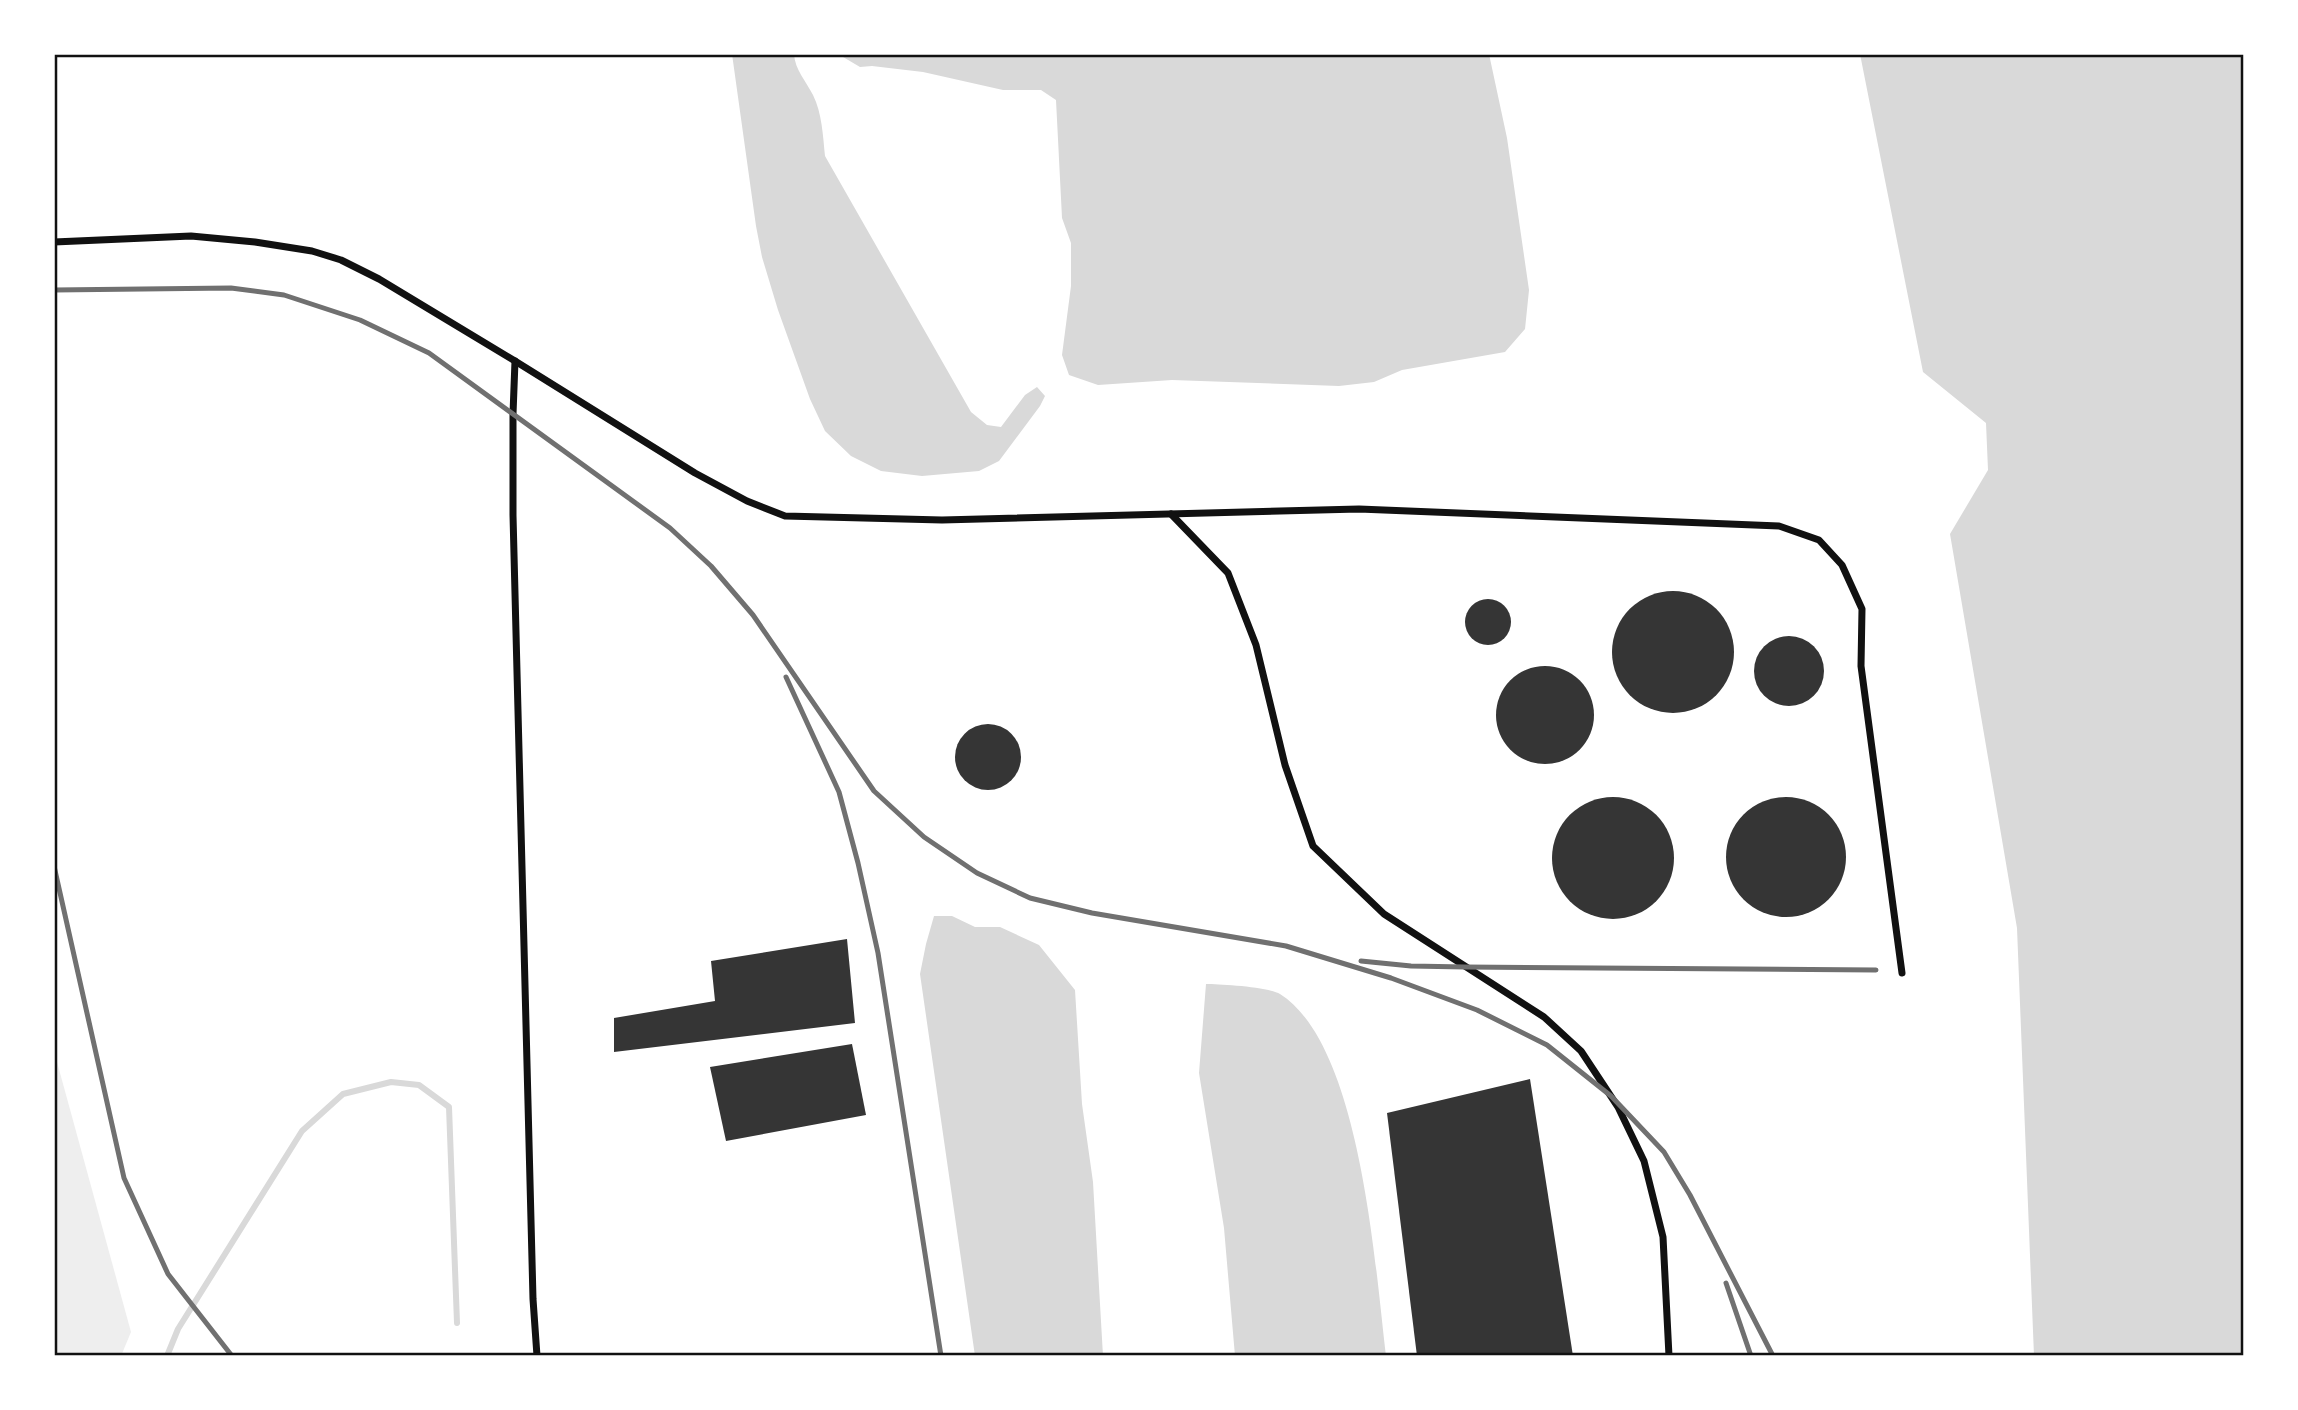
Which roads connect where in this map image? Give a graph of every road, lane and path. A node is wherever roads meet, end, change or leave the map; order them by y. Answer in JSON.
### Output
{"nodes":[{"id":1,"x":54,"y":242,"type":"edge"},
{"id":2,"x":515,"y":361,"type":"junction"},
{"id":3,"x":1171,"y":514,"type":"junction"},
{"id":4,"x":1902,"y":973,"type":"dead end"},
{"id":5,"x":537,"y":1356,"type":"edge"},
{"id":6,"x":1669,"y":1356,"type":"edge"}],
"edges":[{"from":1,"to":2,"type":"street"},
{"from":2,"to":3,"type":"street"},
{"from":2,"to":5,"type":"street"},
{"from":3,"to":4,"type":"street"},
{"from":3,"to":6,"type":"street"}]}
